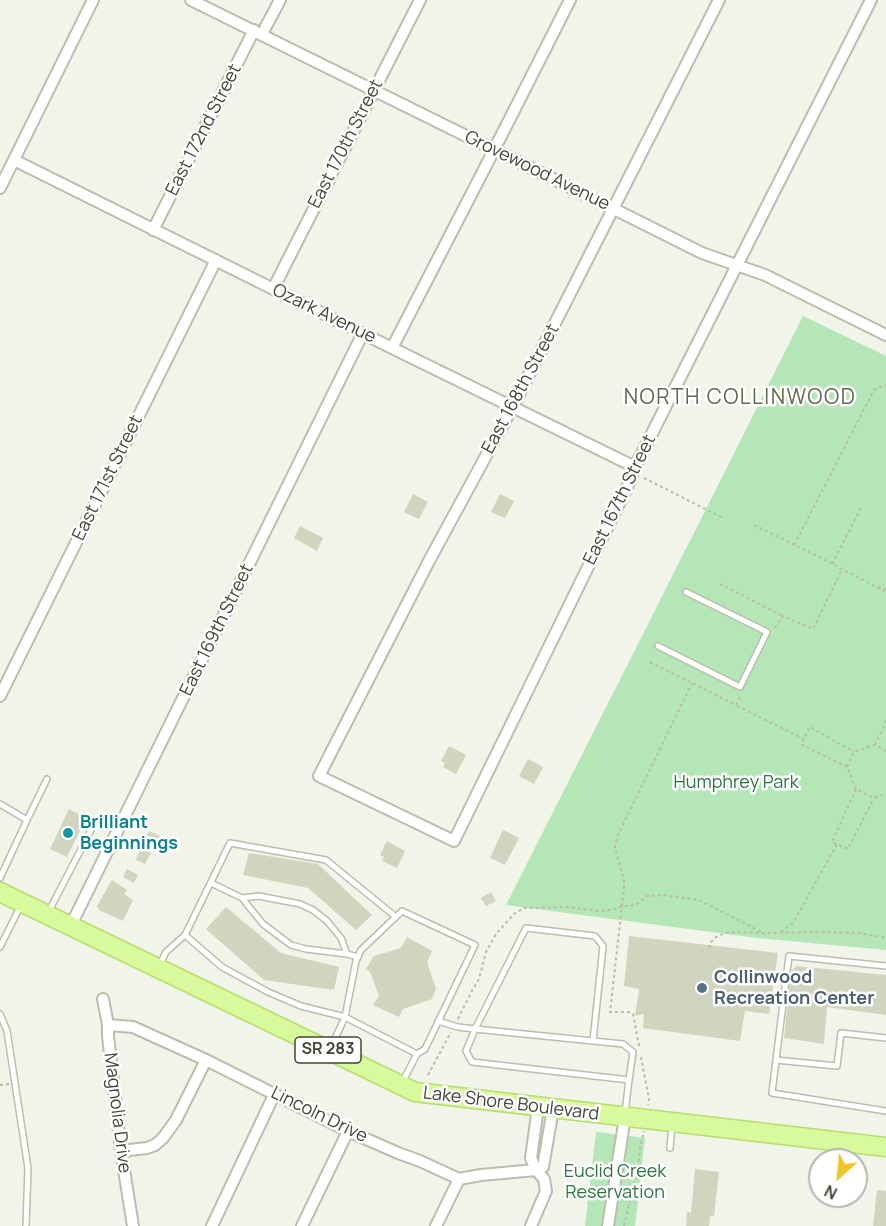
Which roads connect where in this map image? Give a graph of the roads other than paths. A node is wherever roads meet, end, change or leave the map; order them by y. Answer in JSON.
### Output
{"nodes":[{"id":1,"x":93,"y":0,"type":"edge"},
{"id":2,"x":191,"y":0,"type":"edge"},
{"id":3,"x":280,"y":0,"type":"edge"},
{"id":4,"x":420,"y":0,"type":"edge"},
{"id":5,"x":570,"y":0,"type":"edge"},
{"id":6,"x":719,"y":0,"type":"edge"},
{"id":7,"x":871,"y":0,"type":"edge"},
{"id":8,"x":258,"y":32,"type":"junction"},
{"id":9,"x":374,"y":90,"type":"junction"},
{"id":10,"x":494,"y":150,"type":"junction"},
{"id":11,"x":14,"y":160,"type":"junction"},
{"id":12,"x":0,"y":188,"type":"edge"},
{"id":13,"x":614,"y":208,"type":"junction"},
{"id":14,"x":153,"y":230,"type":"junction"},
{"id":15,"x":216,"y":260,"type":"junction"},
{"id":16,"x":736,"y":265,"type":"junction"},
{"id":17,"x":273,"y":289,"type":"junction"},
{"id":18,"x":363,"y":333,"type":"junction"},
{"id":19,"x":886,"y":335,"type":"edge"},
{"id":20,"x":392,"y":348,"type":"junction"},
{"id":21,"x":513,"y":406,"type":"junction"},
{"id":22,"x":635,"y":467,"type":"junction"},
{"id":23,"x":686,"y":592,"type":"dead end"},
{"id":24,"x":658,"y":646,"type":"dead end"},
{"id":25,"x":0,"y":696,"type":"edge"},
{"id":26,"x":47,"y":779,"type":"dead end"},
{"id":27,"x":0,"y":804,"type":"edge"},
{"id":28,"x":27,"y":820,"type":"junction"},
{"id":29,"x":92,"y":828,"type":"dead end"},
{"id":30,"x":454,"y":841,"type":"joint"},
{"id":31,"x":0,"y":878,"type":"edge"},
{"id":32,"x":211,"y":883,"type":"junction"},
{"id":33,"x":0,"y":891,"type":"edge"},
{"id":34,"x":242,"y":898,"type":"junction"},
{"id":35,"x":23,"y":903,"type":"junction"},
{"id":36,"x":47,"y":915,"type":"junction"},
{"id":37,"x":396,"y":917,"type":"junction"},
{"id":38,"x":70,"y":927,"type":"junction"},
{"id":39,"x":185,"y":935,"type":"junction"},
{"id":40,"x":0,"y":946,"type":"edge"},
{"id":41,"x":347,"y":954,"type":"junction"},
{"id":42,"x":358,"y":957,"type":"junction"},
{"id":43,"x":886,"y":966,"type":"edge"},
{"id":44,"x":158,"y":969,"type":"junction"},
{"id":45,"x":103,"y":999,"type":"dead end"},
{"id":46,"x":0,"y":1014,"type":"edge"},
{"id":47,"x":345,"y":1017,"type":"junction"},
{"id":48,"x":438,"y":1021,"type":"junction"},
{"id":49,"x":108,"y":1025,"type":"junction"},
{"id":50,"x":475,"y":1029,"type":"junction"},
{"id":51,"x":886,"y":1038,"type":"edge"},
{"id":52,"x":593,"y":1041,"type":"junction"},
{"id":53,"x":329,"y":1051,"type":"junction"},
{"id":54,"x":417,"y":1054,"type":"junction"},
{"id":55,"x":206,"y":1060,"type":"junction"},
{"id":56,"x":776,"y":1060,"type":"junction"},
{"id":57,"x":629,"y":1080,"type":"junction"},
{"id":58,"x":401,"y":1086,"type":"junction"},
{"id":59,"x":274,"y":1095,"type":"junction"},
{"id":60,"x":545,"y":1108,"type":"junction"},
{"id":61,"x":886,"y":1111,"type":"edge"},
{"id":62,"x":625,"y":1117,"type":"junction"},
{"id":63,"x":672,"y":1123,"type":"junction"},
{"id":64,"x":348,"y":1131,"type":"junction"},
{"id":65,"x":886,"y":1147,"type":"edge"},
{"id":66,"x":670,"y":1148,"type":"dead end"},
{"id":67,"x":121,"y":1151,"type":"junction"},
{"id":68,"x":536,"y":1170,"type":"junction"},
{"id":69,"x":459,"y":1179,"type":"junction"},
{"id":70,"x":26,"y":1226,"type":"edge"},
{"id":71,"x":133,"y":1226,"type":"edge"},
{"id":72,"x":212,"y":1226,"type":"edge"},
{"id":73,"x":302,"y":1226,"type":"edge"},
{"id":74,"x":436,"y":1226,"type":"edge"},
{"id":75,"x":531,"y":1226,"type":"edge"},
{"id":76,"x":608,"y":1226,"type":"edge"}],
"edges":[{"from":1,"to":11,"type":"street"},
{"from":2,"to":8,"type":"street","name":"Grovewood Avenue"},
{"from":3,"to":8,"type":"street","name":"East 172nd Street"},
{"from":4,"to":9,"type":"street","name":"East 170th Street"},
{"from":5,"to":10,"type":"street"},
{"from":6,"to":13,"type":"street","name":"East 168th Street"},
{"from":7,"to":16,"type":"street","name":"East 167th Street"},
{"from":8,"to":9,"type":"street","name":"Grovewood Avenue"},
{"from":8,"to":14,"type":"street","name":"East 172nd Street"},
{"from":9,"to":10,"type":"street","name":"Grovewood Avenue"},
{"from":9,"to":17,"type":"street","name":"East 170th Street"},
{"from":10,"to":13,"type":"street","name":"Grovewood Avenue"},
{"from":10,"to":20,"type":"street"},
{"from":11,"to":12,"type":"street"},
{"from":11,"to":14,"type":"street","name":"Ozark Avenue"},
{"from":13,"to":16,"type":"street","name":"Grovewood Avenue"},
{"from":13,"to":21,"type":"street","name":"East 168th Street"},
{"from":14,"to":15,"type":"street","name":"Ozark Avenue"},
{"from":15,"to":17,"type":"street","name":"Ozark Avenue"},
{"from":15,"to":25,"type":"street","name":"East 171st Street"},
{"from":16,"to":19,"type":"street","name":"Grovewood Avenue"},
{"from":16,"to":22,"type":"street","name":"East 167th Street"},
{"from":17,"to":18,"type":"street","name":"Ozark Avenue"},
{"from":18,"to":20,"type":"street","name":"Ozark Avenue"},
{"from":18,"to":38,"type":"street","name":"East 169th Street"},
{"from":20,"to":21,"type":"street","name":"Ozark Avenue"},
{"from":21,"to":22,"type":"street","name":"Ozark Avenue"},
{"from":21,"to":30,"type":"street","name":"East 168th Street"},
{"from":22,"to":30,"type":"street","name":"East 167th Street"},
{"from":23,"to":24,"type":"lane"},
{"from":26,"to":28,"type":"lane"},
{"from":27,"to":28,"type":"lane"},
{"from":28,"to":31,"type":"lane"},
{"from":29,"to":36,"type":"lane"},
{"from":32,"to":34,"type":"lane"},
{"from":32,"to":37,"type":"lane"},
{"from":32,"to":39,"type":"lane"},
{"from":33,"to":35,"type":"main road","name":"Lake Shore Boulevard","number":"SR 283"},
{"from":34,"to":41,"type":"lane"},
{"from":34,"to":41,"type":"lane"},
{"from":35,"to":36,"type":"main road","name":"Lake Shore Boulevard","number":"SR 283"},
{"from":35,"to":40,"type":"lane"},
{"from":36,"to":38,"type":"main road","name":"Lake Shore Boulevard","number":"SR 283"},
{"from":37,"to":42,"type":"lane"},
{"from":37,"to":48,"type":"lane"},
{"from":38,"to":44,"type":"main road","name":"Lake Shore Boulevard","number":"SR 283"},
{"from":39,"to":44,"type":"lane"},
{"from":39,"to":47,"type":"lane"},
{"from":41,"to":42,"type":"lane"},
{"from":42,"to":47,"type":"lane"},
{"from":43,"to":56,"type":"lane"},
{"from":44,"to":53,"type":"main road","name":"Lake Shore Boulevard","number":"SR 283"},
{"from":45,"to":49,"type":"street","name":"Magnolia Drive"},
{"from":46,"to":70,"type":"lane"},
{"from":47,"to":53,"type":"lane"},
{"from":47,"to":54,"type":"lane"},
{"from":48,"to":50,"type":"lane"},
{"from":48,"to":54,"type":"lane"},
{"from":49,"to":55,"type":"street","name":"Lincoln Drive"},
{"from":49,"to":67,"type":"street","name":"Magnolia Drive"},
{"from":50,"to":52,"type":"lane"},
{"from":50,"to":52,"type":"lane"},
{"from":50,"to":57,"type":"lane"},
{"from":51,"to":56,"type":"lane"},
{"from":52,"to":57,"type":"lane"},
{"from":53,"to":58,"type":"main road","name":"Lake Shore Boulevard","number":"SR 283"},
{"from":54,"to":58,"type":"lane"},
{"from":55,"to":59,"type":"street","name":"Lincoln Drive"},
{"from":55,"to":67,"type":"street"},
{"from":56,"to":61,"type":"lane"},
{"from":57,"to":62,"type":"lane"},
{"from":58,"to":60,"type":"main road","name":"Lake Shore Boulevard","number":"SR 283"},
{"from":59,"to":64,"type":"street","name":"Lincoln Drive"},
{"from":59,"to":72,"type":"street"},
{"from":60,"to":62,"type":"main road","name":"Lake Shore Boulevard","number":"SR 283"},
{"from":60,"to":68,"type":"street"},
{"from":62,"to":63,"type":"main road","name":"Lake Shore Boulevard","number":"SR 283"},
{"from":62,"to":76,"type":"street"},
{"from":63,"to":65,"type":"main road","name":"Lake Shore Boulevard","number":"SR 283"},
{"from":63,"to":66,"type":"lane"},
{"from":64,"to":69,"type":"street","name":"Lincoln Drive"},
{"from":64,"to":73,"type":"street"},
{"from":67,"to":71,"type":"street","name":"Magnolia Drive"},
{"from":68,"to":69,"type":"street"},
{"from":68,"to":75,"type":"street"},
{"from":69,"to":74,"type":"street"}]}
